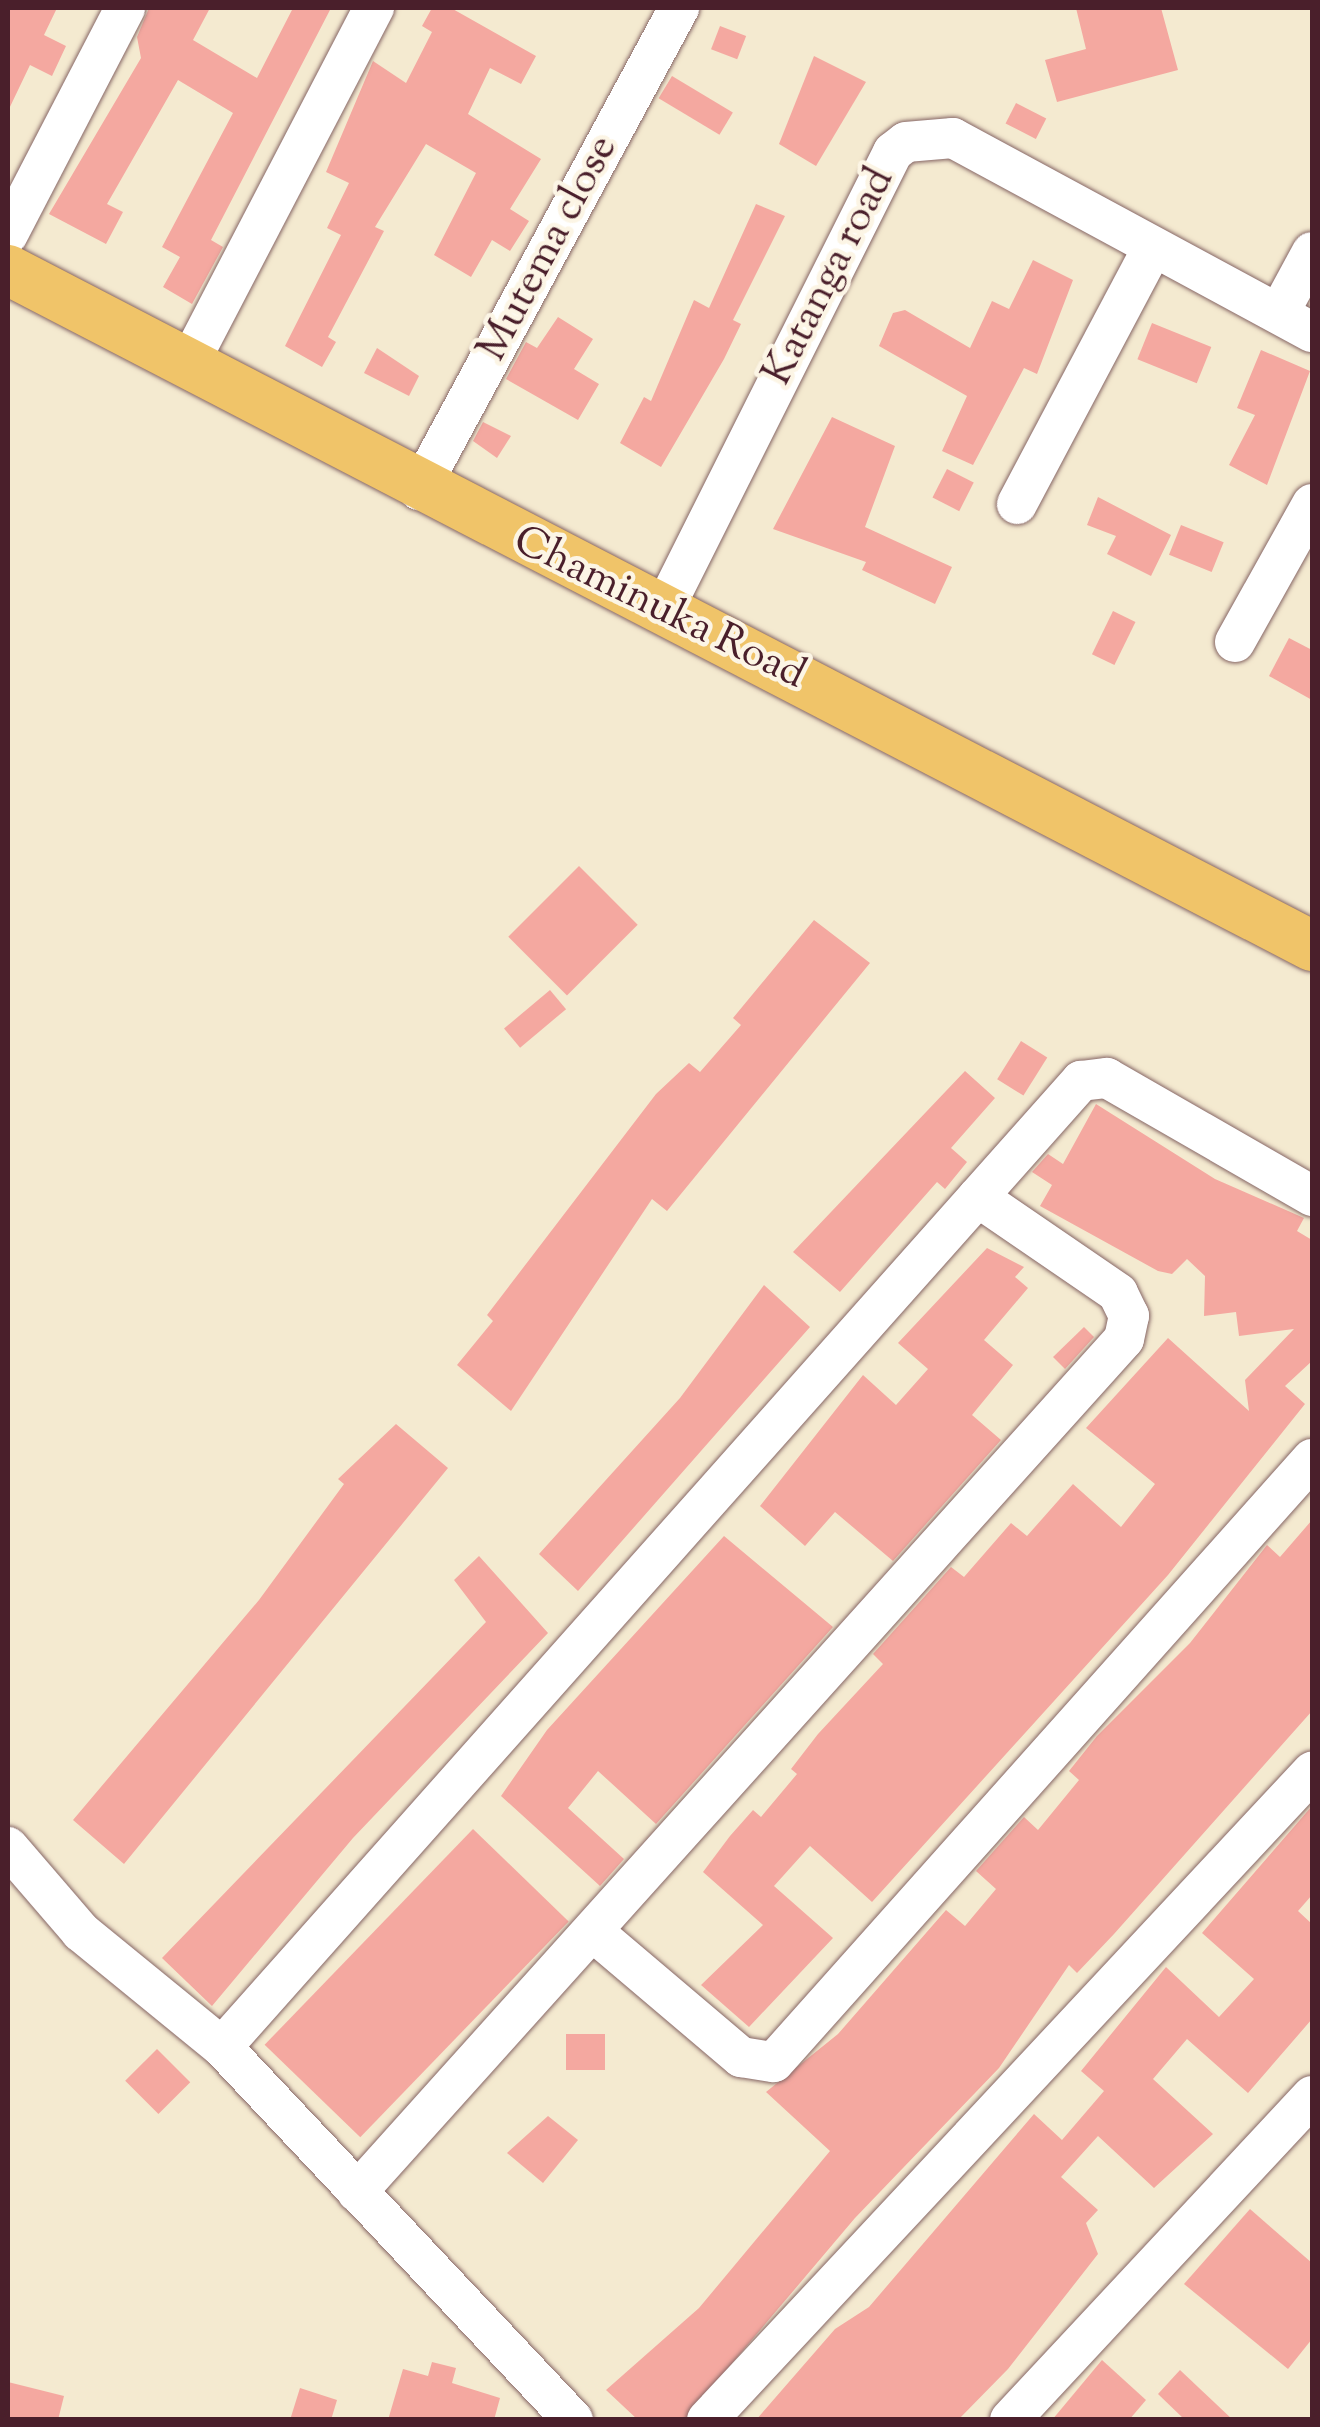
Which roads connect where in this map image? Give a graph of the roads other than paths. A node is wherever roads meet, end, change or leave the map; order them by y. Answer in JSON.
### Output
{"nodes":[{"id":1,"x":125,"y":8,"type":"edge"},
{"id":2,"x":374,"y":8,"type":"edge"},
{"id":3,"x":680,"y":8,"type":"edge"},
{"id":4,"x":8,"y":234,"type":"edge"},
{"id":5,"x":1152,"y":249,"type":"junction"},
{"id":6,"x":1312,"y":252,"type":"edge"},
{"id":7,"x":8,"y":270,"type":"edge"},
{"id":8,"x":1296,"y":322,"type":"edge"},
{"id":9,"x":188,"y":365,"type":"junction"},
{"id":10,"x":419,"y":490,"type":"junction"},
{"id":11,"x":1017,"y":504,"type":"dead end"},
{"id":12,"x":1312,"y":504,"type":"edge"},
{"id":13,"x":664,"y":612,"type":"junction"},
{"id":14,"x":1235,"y":642,"type":"dead end"},
{"id":15,"x":1312,"y":946,"type":"edge"},
{"id":16,"x":1312,"y":1196,"type":"edge"},
{"id":17,"x":978,"y":1197,"type":"junction"},
{"id":18,"x":1312,"y":1459,"type":"edge"},
{"id":19,"x":1312,"y":1772,"type":"edge"},
{"id":20,"x":8,"y":1848,"type":"edge"},
{"id":21,"x":597,"y":1935,"type":"junction"},
{"id":22,"x":222,"y":2047,"type":"junction"},
{"id":23,"x":1312,"y":2096,"type":"edge"},
{"id":24,"x":357,"y":2192,"type":"junction"},
{"id":25,"x":573,"y":2420,"type":"edge"},
{"id":26,"x":706,"y":2420,"type":"edge"},
{"id":27,"x":1010,"y":2420,"type":"edge"}],
"edges":[{"from":1,"to":4,"type":"street"},
{"from":2,"to":9,"type":"street"},
{"from":3,"to":10,"type":"street","name":"Mutema close"},
{"from":5,"to":8,"type":"street","name":"Katanga road"},
{"from":5,"to":11,"type":"street"},
{"from":5,"to":13,"type":"street","name":"Katanga road"},
{"from":6,"to":8,"type":"street"},
{"from":7,"to":9,"type":"main road","name":"Chaminuka Road"},
{"from":9,"to":10,"type":"main road","name":"Chaminuka Road"},
{"from":10,"to":13,"type":"main road","name":"Chaminuka Road"},
{"from":12,"to":14,"type":"street"},
{"from":13,"to":15,"type":"main road","name":"Chaminuka Road"},
{"from":16,"to":17,"type":"street"},
{"from":17,"to":21,"type":"street"},
{"from":17,"to":22,"type":"street"},
{"from":18,"to":21,"type":"street"},
{"from":19,"to":26,"type":"street"},
{"from":20,"to":22,"type":"street"},
{"from":21,"to":24,"type":"street"},
{"from":22,"to":24,"type":"street"},
{"from":23,"to":27,"type":"street"},
{"from":24,"to":25,"type":"street"}]}
